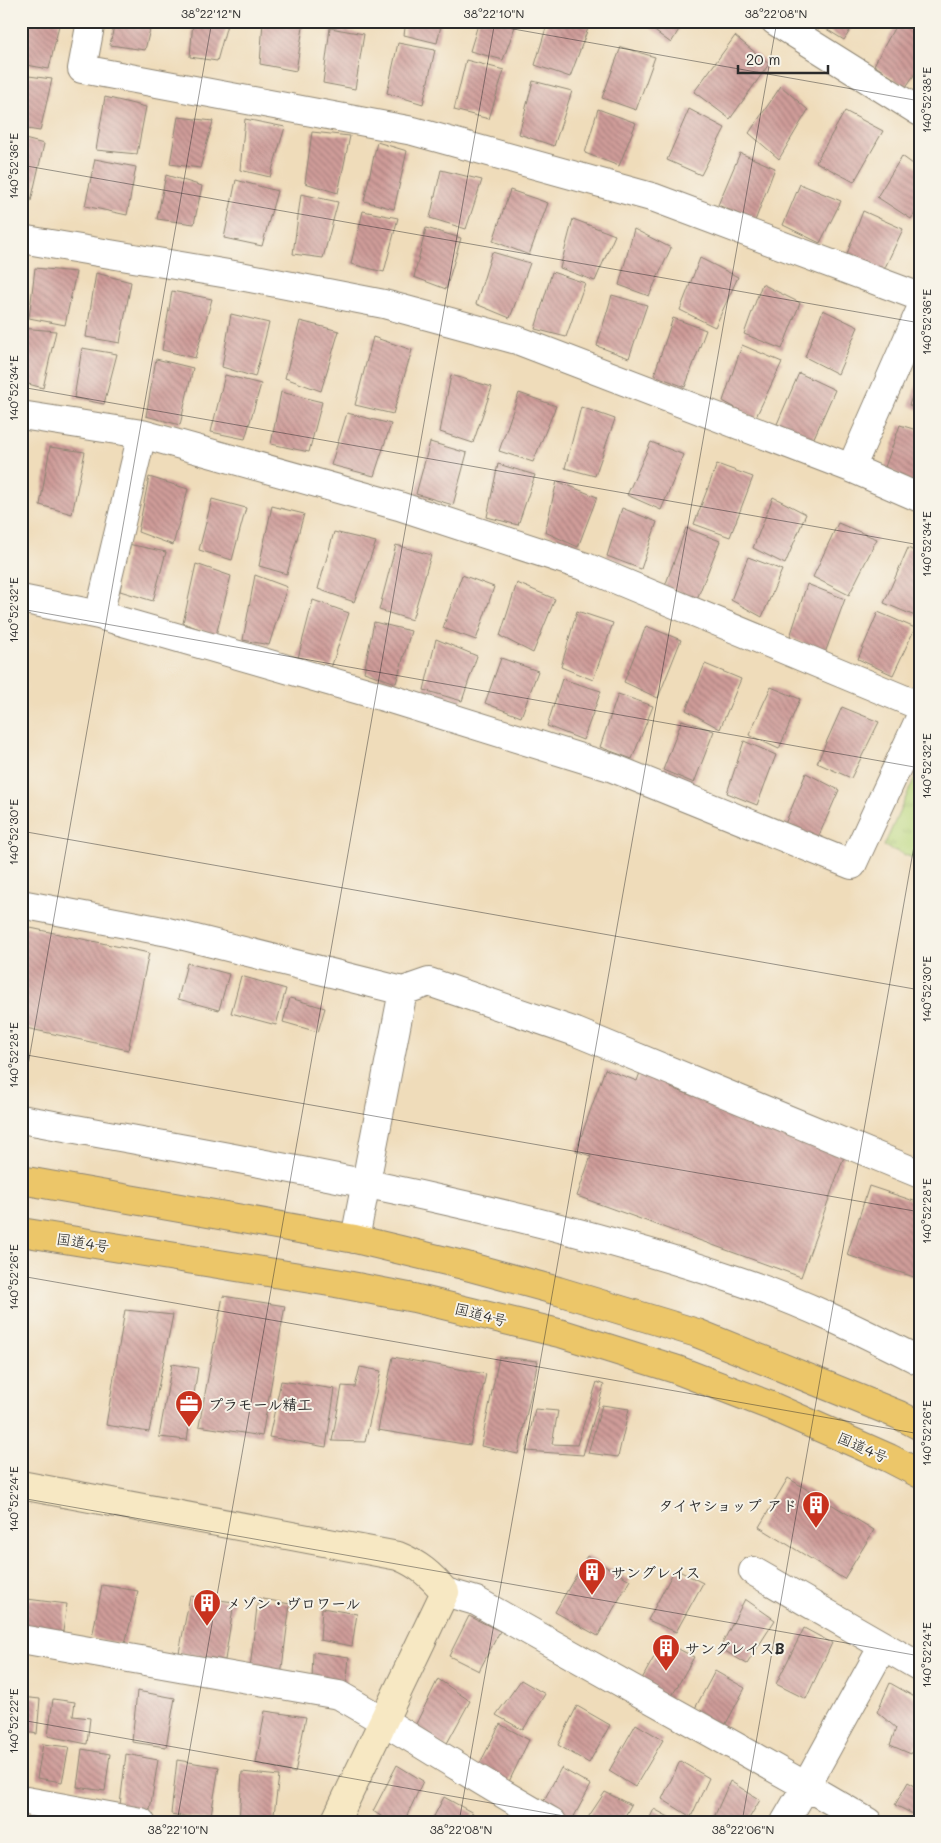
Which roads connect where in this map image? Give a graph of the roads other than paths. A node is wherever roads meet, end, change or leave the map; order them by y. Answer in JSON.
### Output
{"nodes":[{"id":1,"x":91,"y":21,"type":"edge"},
{"id":2,"x":775,"y":21,"type":"edge"},
{"id":3,"x":920,"y":112,"type":"edge"},
{"id":4,"x":21,"y":239,"type":"edge"},
{"id":5,"x":920,"y":297,"type":"edge"},
{"id":6,"x":920,"y":311,"type":"edge"},
{"id":7,"x":21,"y":416,"type":"edge"},
{"id":8,"x":142,"y":434,"type":"junction"},
{"id":9,"x":852,"y":468,"type":"junction"},
{"id":10,"x":920,"y":498,"type":"edge"},
{"id":11,"x":21,"y":599,"type":"edge"},
{"id":12,"x":99,"y":615,"type":"junction"},
{"id":13,"x":920,"y":706,"type":"edge"},
{"id":14,"x":920,"y":718,"type":"edge"},
{"id":15,"x":21,"y":904,"type":"edge"},
{"id":16,"x":403,"y":991,"type":"junction"},
{"id":17,"x":21,"y":1119,"type":"edge"},
{"id":18,"x":920,"y":1174,"type":"edge"},
{"id":19,"x":21,"y":1180,"type":"edge"},
{"id":20,"x":367,"y":1183,"type":"junction"},
{"id":21,"x":21,"y":1232,"type":"edge"},
{"id":22,"x":355,"y":1239,"type":"junction"},
{"id":23,"x":920,"y":1361,"type":"edge"},
{"id":24,"x":920,"y":1426,"type":"edge"},
{"id":25,"x":920,"y":1474,"type":"edge"},
{"id":26,"x":21,"y":1485,"type":"edge"},
{"id":27,"x":753,"y":1571,"type":"dead end"},
{"id":28,"x":445,"y":1592,"type":"junction"},
{"id":29,"x":21,"y":1639,"type":"edge"},
{"id":30,"x":883,"y":1646,"type":"junction"},
{"id":31,"x":920,"y":1667,"type":"edge"},
{"id":32,"x":383,"y":1720,"type":"junction"},
{"id":33,"x":806,"y":1786,"type":"junction"},
{"id":34,"x":21,"y":1800,"type":"edge"},
{"id":35,"x":141,"y":1822,"type":"edge"},
{"id":36,"x":335,"y":1822,"type":"edge"},
{"id":37,"x":552,"y":1822,"type":"edge"},
{"id":38,"x":785,"y":1822,"type":"edge"},
{"id":39,"x":868,"y":1822,"type":"edge"}],
"edges":[{"from":1,"to":5,"type":"street"},
{"from":2,"to":3,"type":"street"},
{"from":4,"to":9,"type":"street"},
{"from":6,"to":9,"type":"street"},
{"from":7,"to":8,"type":"street"},
{"from":8,"to":12,"type":"street"},
{"from":8,"to":13,"type":"street"},
{"from":9,"to":10,"type":"street"},
{"from":11,"to":12,"type":"street"},
{"from":12,"to":14,"type":"street"},
{"from":15,"to":16,"type":"street"},
{"from":16,"to":18,"type":"street"},
{"from":16,"to":20,"type":"street"},
{"from":17,"to":20,"type":"street"},
{"from":19,"to":22,"type":"highway"},
{"from":20,"to":22,"type":"street"},
{"from":20,"to":23,"type":"street"},
{"from":21,"to":25,"type":"highway","name":"国道4号"},
{"from":22,"to":24,"type":"highway"},
{"from":26,"to":28,"type":"street"},
{"from":27,"to":30,"type":"street"},
{"from":28,"to":32,"type":"street"},
{"from":28,"to":33,"type":"street"},
{"from":29,"to":32,"type":"street"},
{"from":30,"to":31,"type":"street"},
{"from":30,"to":33,"type":"street"},
{"from":32,"to":36,"type":"street"},
{"from":32,"to":37,"type":"street"},
{"from":33,"to":38,"type":"street"},
{"from":33,"to":39,"type":"street"},
{"from":34,"to":35,"type":"street"}]}
